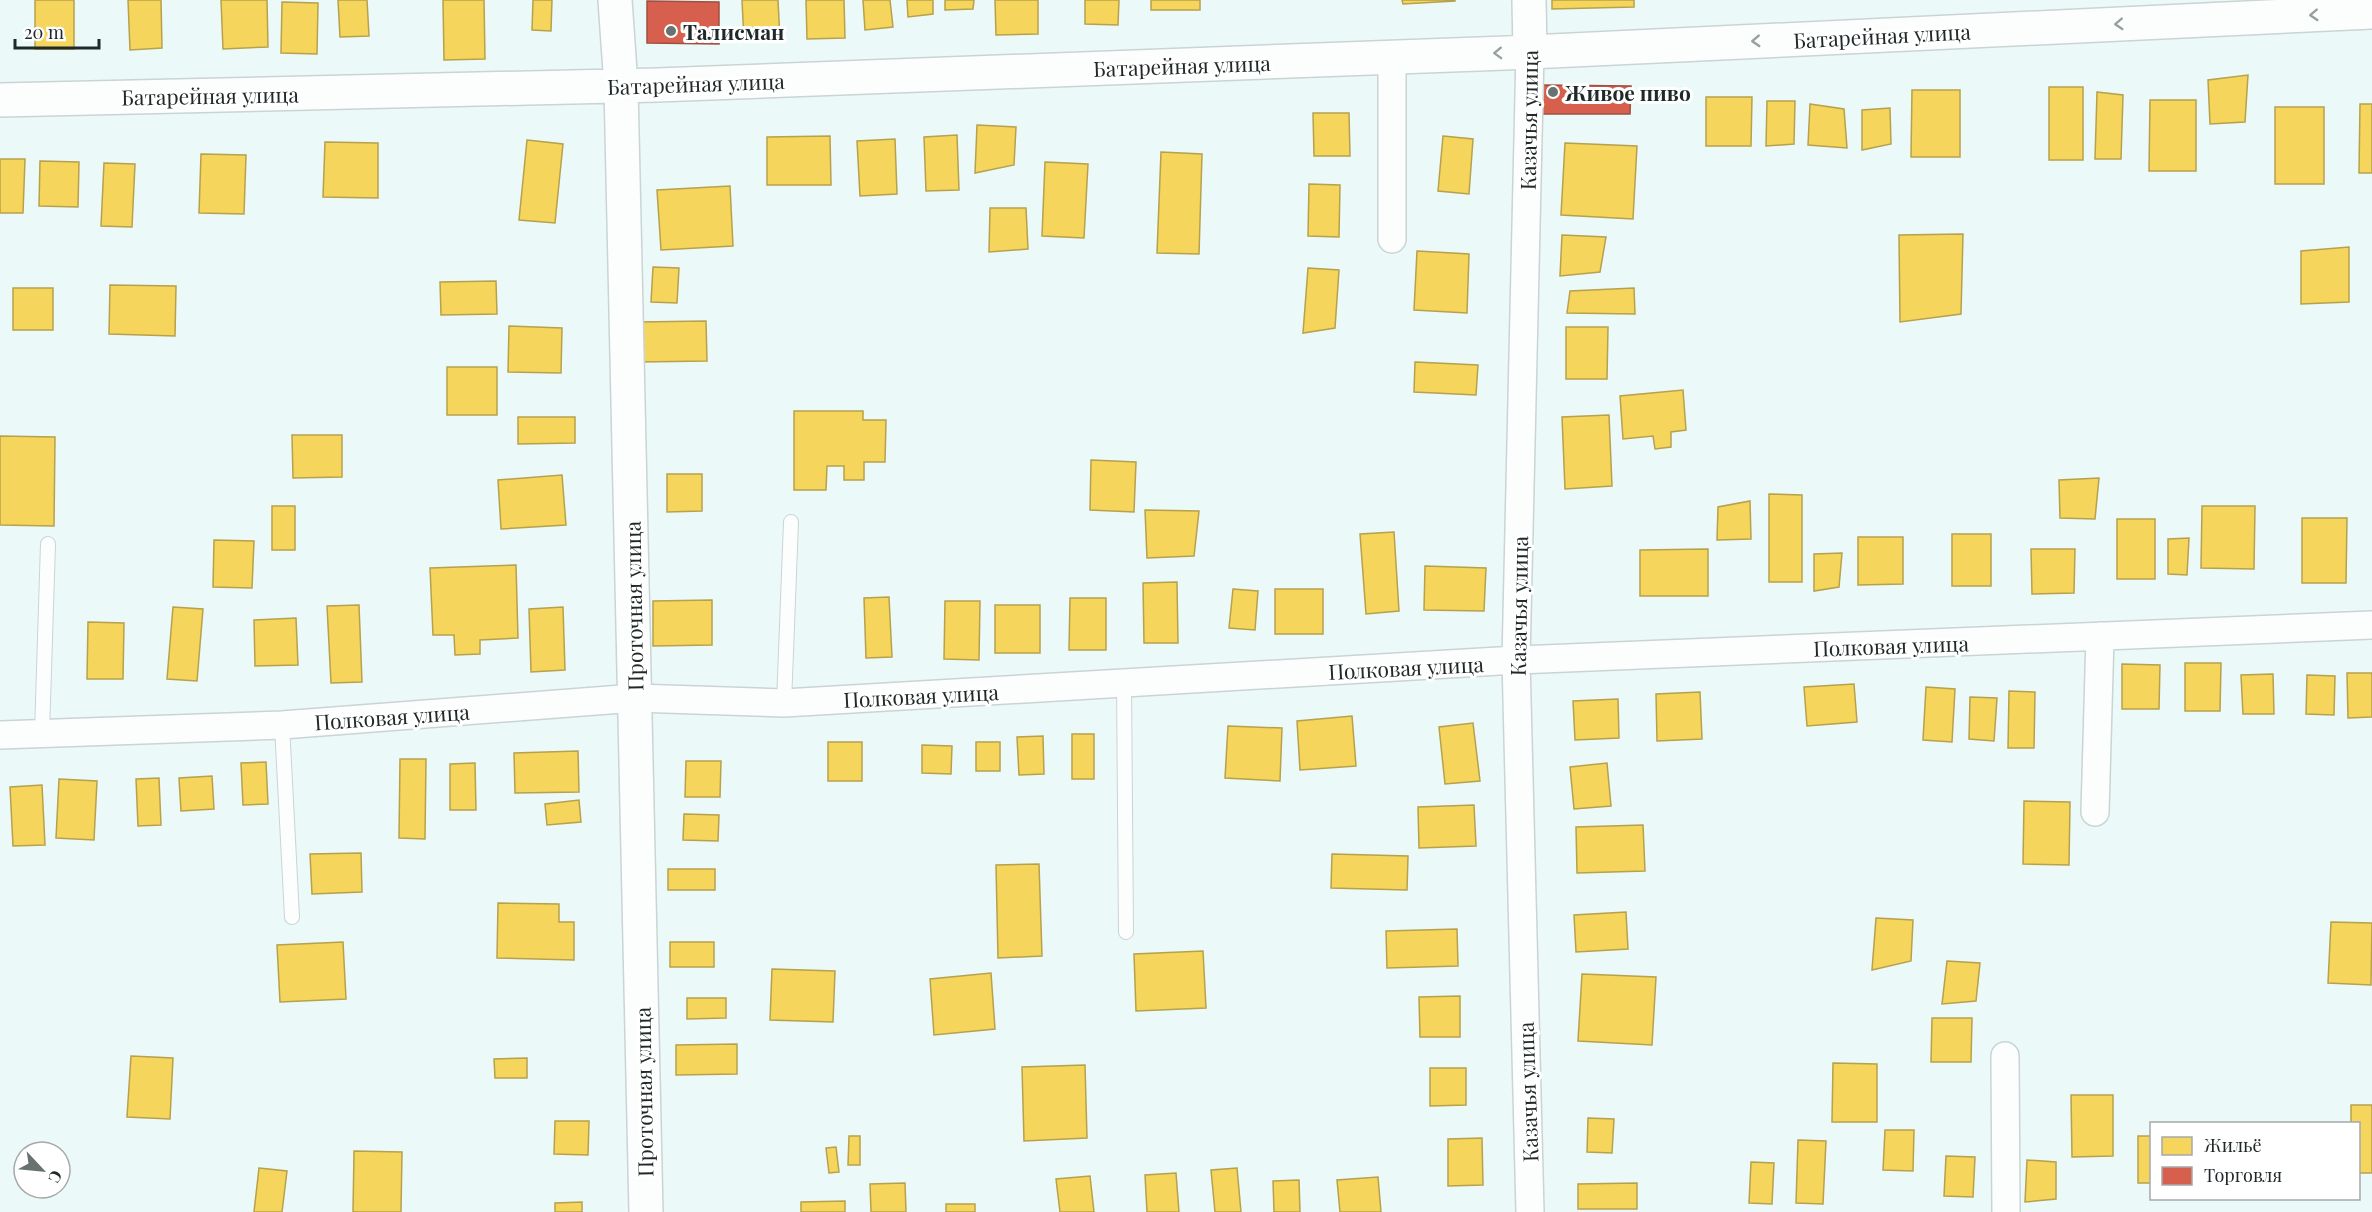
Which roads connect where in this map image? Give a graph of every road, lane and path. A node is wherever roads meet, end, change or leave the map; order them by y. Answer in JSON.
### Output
{"nodes":[{"id":1,"x":615,"y":0,"type":"edge"},
{"id":2,"x":1529,"y":0,"type":"edge"},
{"id":3,"x":2372,"y":12,"type":"edge"},
{"id":4,"x":1530,"y":52,"type":"junction"},
{"id":5,"x":1392,"y":57,"type":"junction"},
{"id":6,"x":621,"y":86,"type":"junction"},
{"id":7,"x":0,"y":100,"type":"edge"},
{"id":8,"x":1392,"y":239,"type":"dead end"},
{"id":9,"x":791,"y":522,"type":"dead end"},
{"id":10,"x":48,"y":544,"type":"dead end"},
{"id":11,"x":2372,"y":625,"type":"edge"},
{"id":12,"x":2100,"y":636,"type":"junction"},
{"id":13,"x":1515,"y":660,"type":"junction"},
{"id":14,"x":1124,"y":683,"type":"junction"},
{"id":15,"x":635,"y":698,"type":"junction"},
{"id":16,"x":784,"y":703,"type":"junction"},
{"id":17,"x":282,"y":725,"type":"junction"},
{"id":18,"x":42,"y":733,"type":"junction"},
{"id":19,"x":0,"y":735,"type":"edge"},
{"id":20,"x":2095,"y":812,"type":"dead end"},
{"id":21,"x":292,"y":917,"type":"dead end"},
{"id":22,"x":1126,"y":932,"type":"dead end"},
{"id":23,"x":2005,"y":1056,"type":"dead end"},
{"id":24,"x":646,"y":1212,"type":"edge"},
{"id":25,"x":1530,"y":1212,"type":"edge"},
{"id":26,"x":2006,"y":1212,"type":"edge"}],
"edges":[{"from":1,"to":6,"type":"street","name":"Проточная улица"},
{"from":2,"to":4,"type":"street","name":"Казачья улица"},
{"from":3,"to":4,"type":"street","name":"Батарейная улица","one_way":true},
{"from":4,"to":5,"type":"street","name":"Батарейная улица","one_way":true},
{"from":4,"to":13,"type":"street","name":"Казачья улица"},
{"from":5,"to":6,"type":"street","name":"Батарейная улица"},
{"from":5,"to":8,"type":"street"},
{"from":6,"to":7,"type":"street","name":"Батарейная улица"},
{"from":6,"to":15,"type":"street","name":"Проточная улица"},
{"from":9,"to":16,"type":"lane"},
{"from":10,"to":18,"type":"lane"},
{"from":11,"to":12,"type":"street","name":"Полковая улица"},
{"from":12,"to":13,"type":"street","name":"Полковая улица"},
{"from":12,"to":20,"type":"street"},
{"from":13,"to":14,"type":"street","name":"Полковая улица"},
{"from":13,"to":25,"type":"street","name":"Казачья улица"},
{"from":14,"to":16,"type":"street","name":"Полковая улица"},
{"from":14,"to":22,"type":"lane"},
{"from":15,"to":16,"type":"street","name":"Полковая улица"},
{"from":15,"to":17,"type":"street","name":"Полковая улица"},
{"from":15,"to":24,"type":"street","name":"Проточная улица"},
{"from":17,"to":18,"type":"street","name":"Полковая улица"},
{"from":17,"to":21,"type":"lane"},
{"from":18,"to":19,"type":"street","name":"Полковая улица"},
{"from":23,"to":26,"type":"street"}]}
